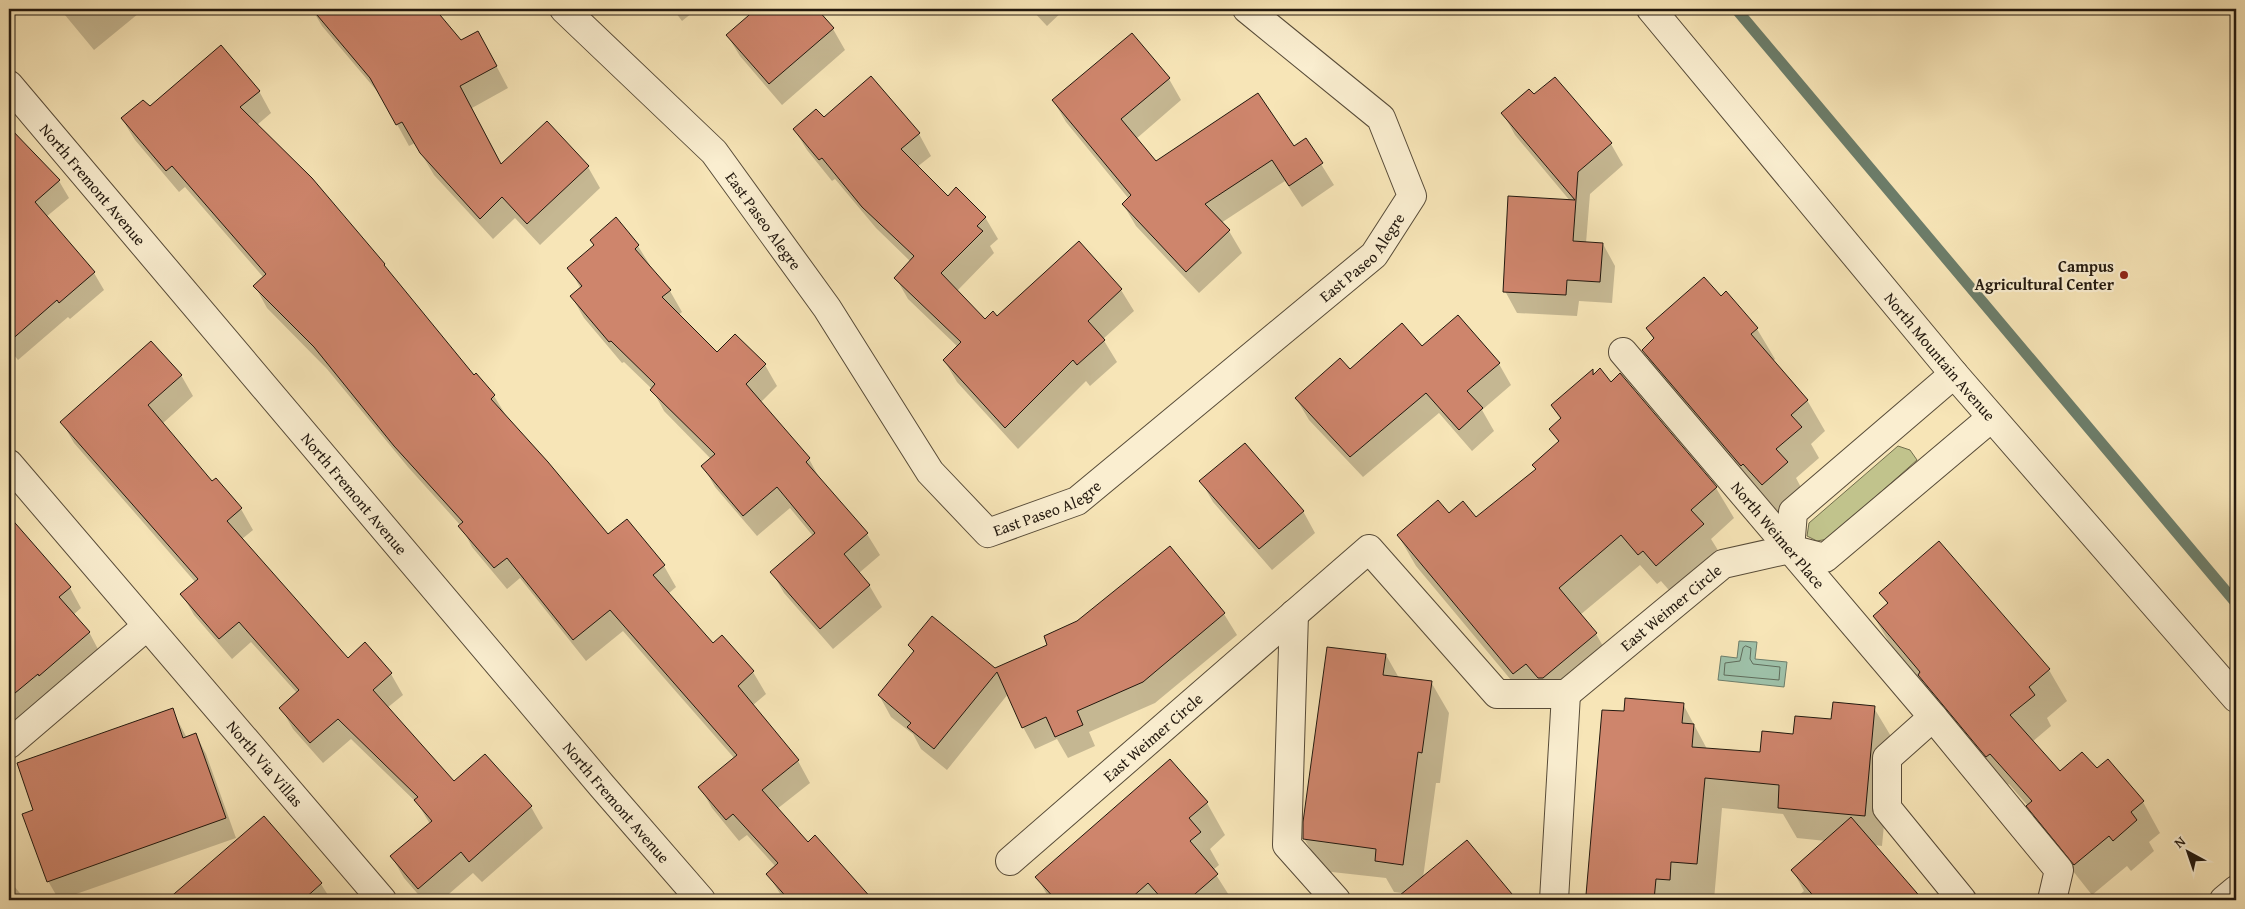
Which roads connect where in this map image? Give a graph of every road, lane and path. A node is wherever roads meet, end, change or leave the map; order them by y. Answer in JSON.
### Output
{"nodes":[{"id":1,"x":564,"y":9,"type":"edge"},
{"id":2,"x":1247,"y":9,"type":"edge"},
{"id":3,"x":1651,"y":9,"type":"edge"},
{"id":4,"x":9,"y":85,"type":"edge"},
{"id":5,"x":1623,"y":352,"type":"dead end"},
{"id":6,"x":1954,"y":374,"type":"junction"},
{"id":7,"x":1991,"y":418,"type":"junction"},
{"id":8,"x":9,"y":464,"type":"edge"},
{"id":9,"x":1790,"y":549,"type":"junction"},
{"id":10,"x":1294,"y":614,"type":"junction"},
{"id":11,"x":147,"y":626,"type":"junction"},
{"id":12,"x":1566,"y":694,"type":"junction"},
{"id":13,"x":2236,"y":698,"type":"edge"},
{"id":14,"x":1933,"y":718,"type":"junction"},
{"id":15,"x":9,"y":744,"type":"edge"},
{"id":16,"x":1010,"y":861,"type":"dead end"},
{"id":17,"x":2236,"y":890,"type":"edge"},
{"id":18,"x":382,"y":900,"type":"edge"},
{"id":19,"x":701,"y":900,"type":"edge"},
{"id":20,"x":1336,"y":900,"type":"edge"},
{"id":21,"x":1554,"y":900,"type":"edge"},
{"id":22,"x":1962,"y":900,"type":"edge"},
{"id":23,"x":2052,"y":900,"type":"edge"},
{"id":24,"x":2224,"y":900,"type":"edge"}],
"edges":[{"from":1,"to":2,"type":"street","name":"East Paseo Alegre"},
{"from":3,"to":6,"type":"street","name":"North Mountain Avenue"},
{"from":4,"to":19,"type":"street","name":"North Fremont Avenue"},
{"from":5,"to":9,"type":"street","name":"North Weimer Place"},
{"from":6,"to":7,"type":"street","name":"North Mountain Avenue"},
{"from":6,"to":9,"type":"street"},
{"from":7,"to":9,"type":"street","name":"East Weimer Circle"},
{"from":7,"to":13,"type":"street","name":"North Mountain Avenue"},
{"from":8,"to":11,"type":"street","name":"North Via Villas"},
{"from":9,"to":12,"type":"street","name":"East Weimer Circle"},
{"from":9,"to":14,"type":"street","name":"North Weimer Place"},
{"from":10,"to":12,"type":"street","name":"East Weimer Circle"},
{"from":10,"to":16,"type":"street","name":"East Weimer Circle"},
{"from":10,"to":20,"type":"street"},
{"from":11,"to":15,"type":"street"},
{"from":11,"to":18,"type":"street","name":"North Via Villas"},
{"from":12,"to":21,"type":"street"},
{"from":14,"to":22,"type":"street"},
{"from":14,"to":23,"type":"street","name":"North Weimer Place"},
{"from":17,"to":24,"type":"street"}]}
